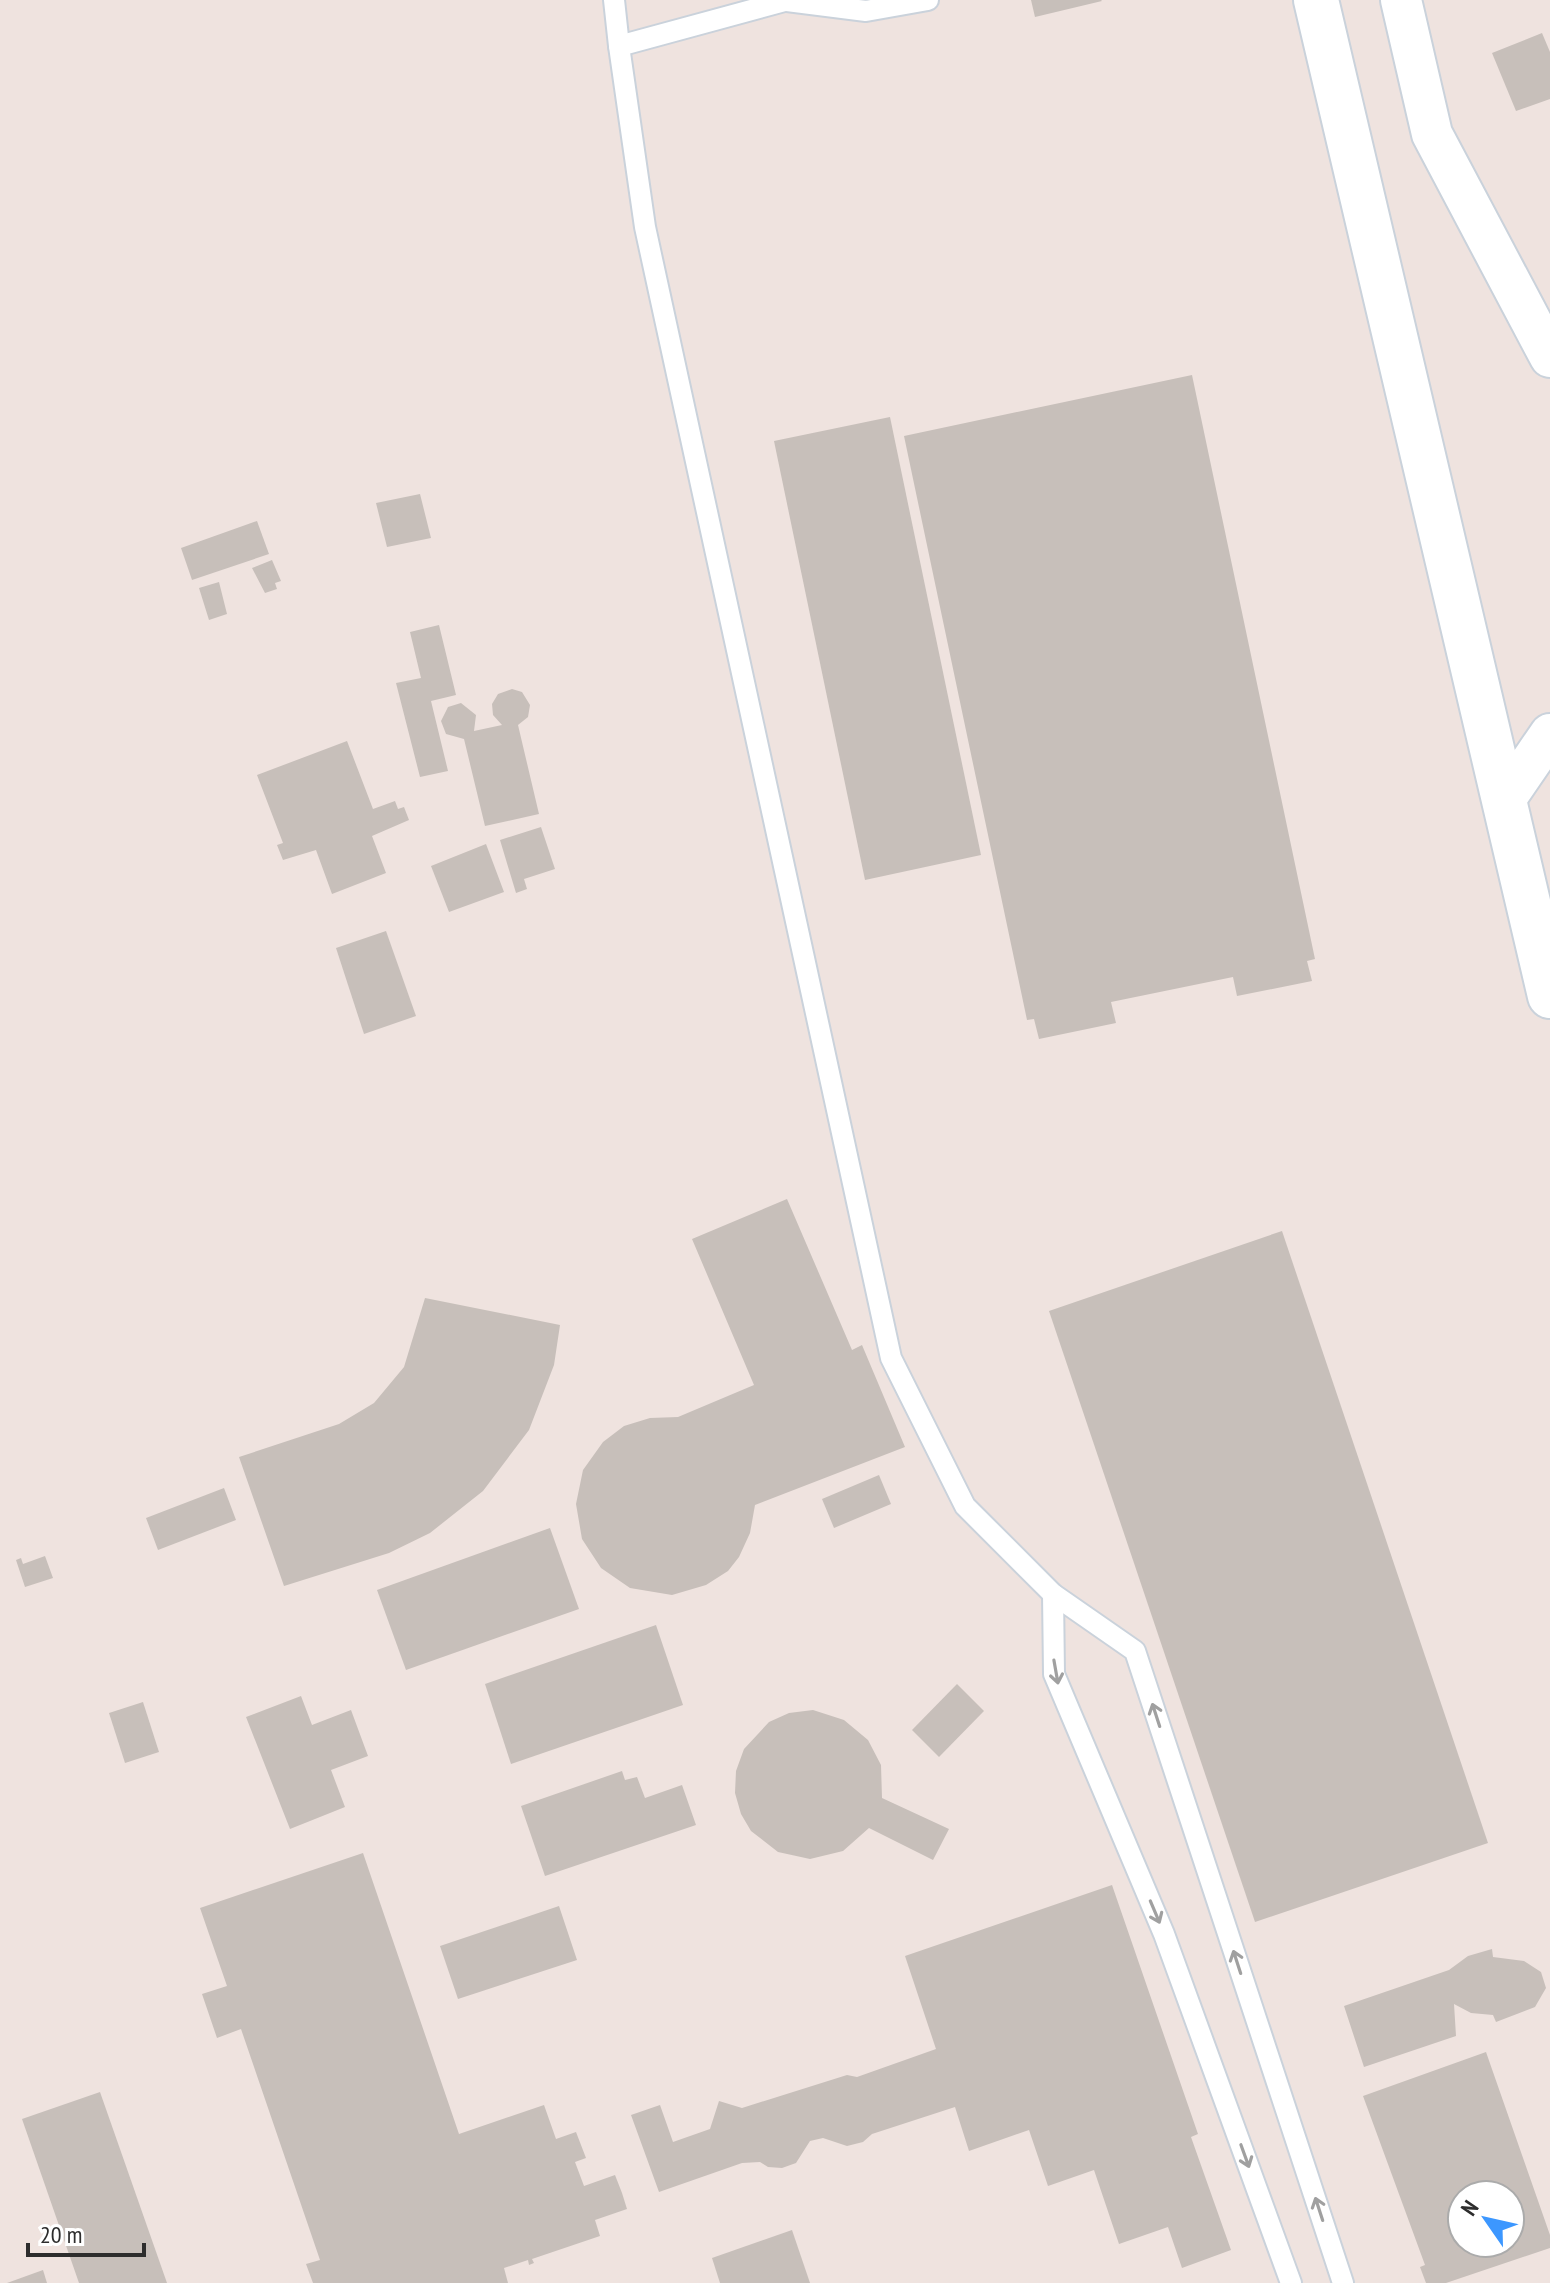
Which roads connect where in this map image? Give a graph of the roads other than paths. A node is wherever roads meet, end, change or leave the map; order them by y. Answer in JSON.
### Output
{"nodes":[{"id":1,"x":614,"y":0,"type":"edge"},
{"id":2,"x":787,"y":0,"type":"edge"},
{"id":3,"x":928,"y":0,"type":"edge"},
{"id":4,"x":1316,"y":0,"type":"edge"},
{"id":5,"x":1401,"y":0,"type":"edge"},
{"id":6,"x":865,"y":6,"type":"edge"},
{"id":7,"x":619,"y":46,"type":"junction"},
{"id":8,"x":1550,"y":357,"type":"edge"},
{"id":9,"x":1550,"y":734,"type":"edge"},
{"id":10,"x":1504,"y":801,"type":"junction"},
{"id":11,"x":1550,"y":996,"type":"edge"},
{"id":12,"x":1053,"y":1594,"type":"junction"},
{"id":13,"x":1291,"y":2283,"type":"edge"},
{"id":14,"x":1343,"y":2283,"type":"edge"}],
"edges":[{"from":1,"to":7,"type":"lane"},
{"from":2,"to":6,"type":"lane"},
{"from":2,"to":7,"type":"lane"},
{"from":3,"to":6,"type":"lane"},
{"from":4,"to":10,"type":"main road"},
{"from":5,"to":8,"type":"street"},
{"from":7,"to":12,"type":"lane"},
{"from":9,"to":10,"type":"street"},
{"from":10,"to":11,"type":"main road"},
{"from":12,"to":13,"type":"lane","one_way":true},
{"from":14,"to":12,"type":"lane","one_way":true}]}
